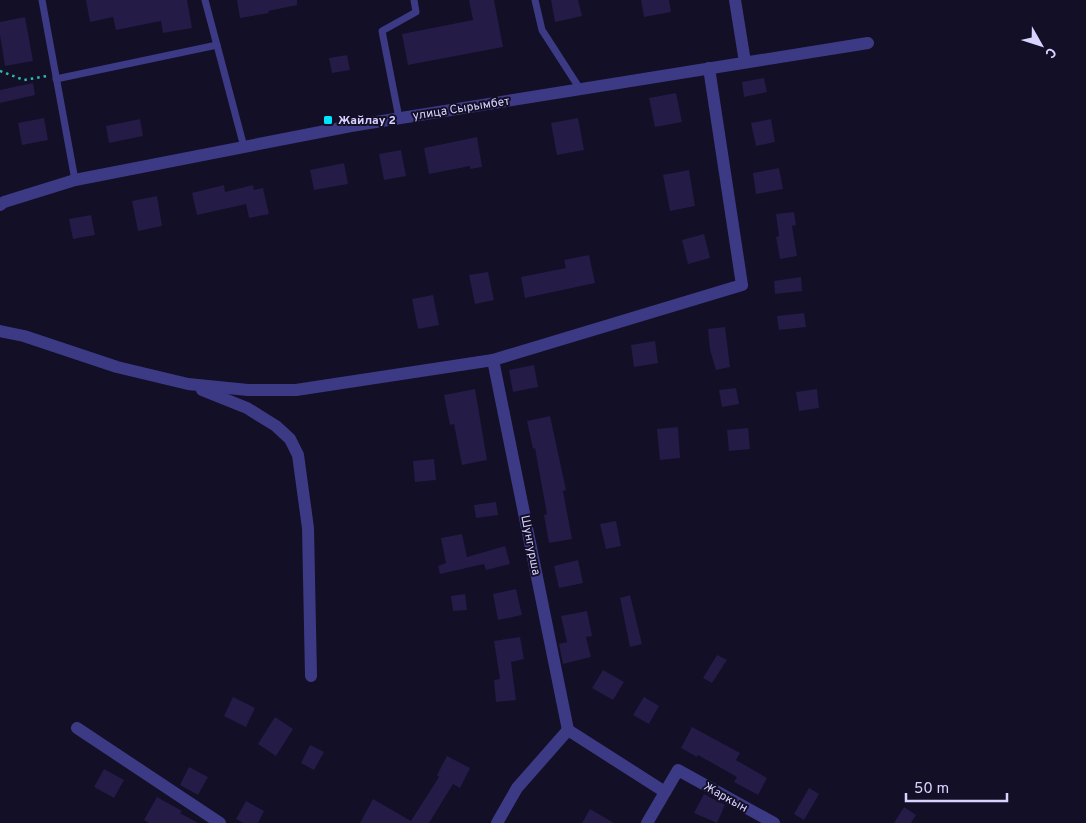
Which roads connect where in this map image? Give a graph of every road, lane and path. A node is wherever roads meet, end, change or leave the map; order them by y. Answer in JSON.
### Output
{"nodes":[{"id":1,"x":42,"y":0,"type":"edge"},
{"id":2,"x":206,"y":0,"type":"edge"},
{"id":3,"x":414,"y":0,"type":"edge"},
{"id":4,"x":535,"y":0,"type":"edge"},
{"id":5,"x":735,"y":0,"type":"edge"},
{"id":6,"x":868,"y":43,"type":"dead end"},
{"id":7,"x":217,"y":45,"type":"junction"},
{"id":8,"x":745,"y":62,"type":"junction"},
{"id":9,"x":709,"y":68,"type":"junction"},
{"id":10,"x":0,"y":71,"type":"edge"},
{"id":11,"x":56,"y":77,"type":"junction"},
{"id":12,"x":580,"y":89,"type":"junction"},
{"id":13,"x":399,"y":118,"type":"junction"},
{"id":14,"x":244,"y":147,"type":"junction"},
{"id":15,"x":75,"y":180,"type":"junction"},
{"id":16,"x":0,"y":205,"type":"edge"},
{"id":17,"x":0,"y":331,"type":"edge"},
{"id":18,"x":494,"y":360,"type":"junction"},
{"id":19,"x":188,"y":384,"type":"junction"},
{"id":20,"x":311,"y":676,"type":"dead end"},
{"id":21,"x":77,"y":728,"type":"dead end"},
{"id":22,"x":568,"y":730,"type":"junction"},
{"id":23,"x":665,"y":792,"type":"junction"},
{"id":24,"x":220,"y":823,"type":"edge"},
{"id":25,"x":496,"y":823,"type":"edge"},
{"id":26,"x":647,"y":823,"type":"edge"},
{"id":27,"x":774,"y":823,"type":"edge"}],
"edges":[{"from":1,"to":11,"type":"lane"},
{"from":2,"to":7,"type":"lane"},
{"from":3,"to":13,"type":"lane"},
{"from":4,"to":12,"type":"lane"},
{"from":5,"to":8,"type":"street"},
{"from":6,"to":8,"type":"street","name":"улица Сырымбет"},
{"from":7,"to":11,"type":"lane"},
{"from":7,"to":14,"type":"lane"},
{"from":8,"to":9,"type":"street","name":"улица Сырымбет"},
{"from":9,"to":12,"type":"street","name":"улица Сырымбет"},
{"from":9,"to":18,"type":"street"},
{"from":10,"to":11,"type":"path"},
{"from":11,"to":15,"type":"lane"},
{"from":12,"to":13,"type":"street","name":"улица Сырымбет"},
{"from":13,"to":14,"type":"street","name":"улица Сырымбет"},
{"from":14,"to":15,"type":"street","name":"улица Сырымбет"},
{"from":15,"to":16,"type":"street","name":"улица Сырымбет"},
{"from":17,"to":19,"type":"street"},
{"from":18,"to":19,"type":"street"},
{"from":18,"to":22,"type":"street","name":"Шунгурша"},
{"from":19,"to":20,"type":"street"},
{"from":21,"to":24,"type":"street"},
{"from":22,"to":23,"type":"street"},
{"from":22,"to":25,"type":"street"},
{"from":23,"to":26,"type":"street"},
{"from":23,"to":27,"type":"street","name":"Жаркын"}]}
